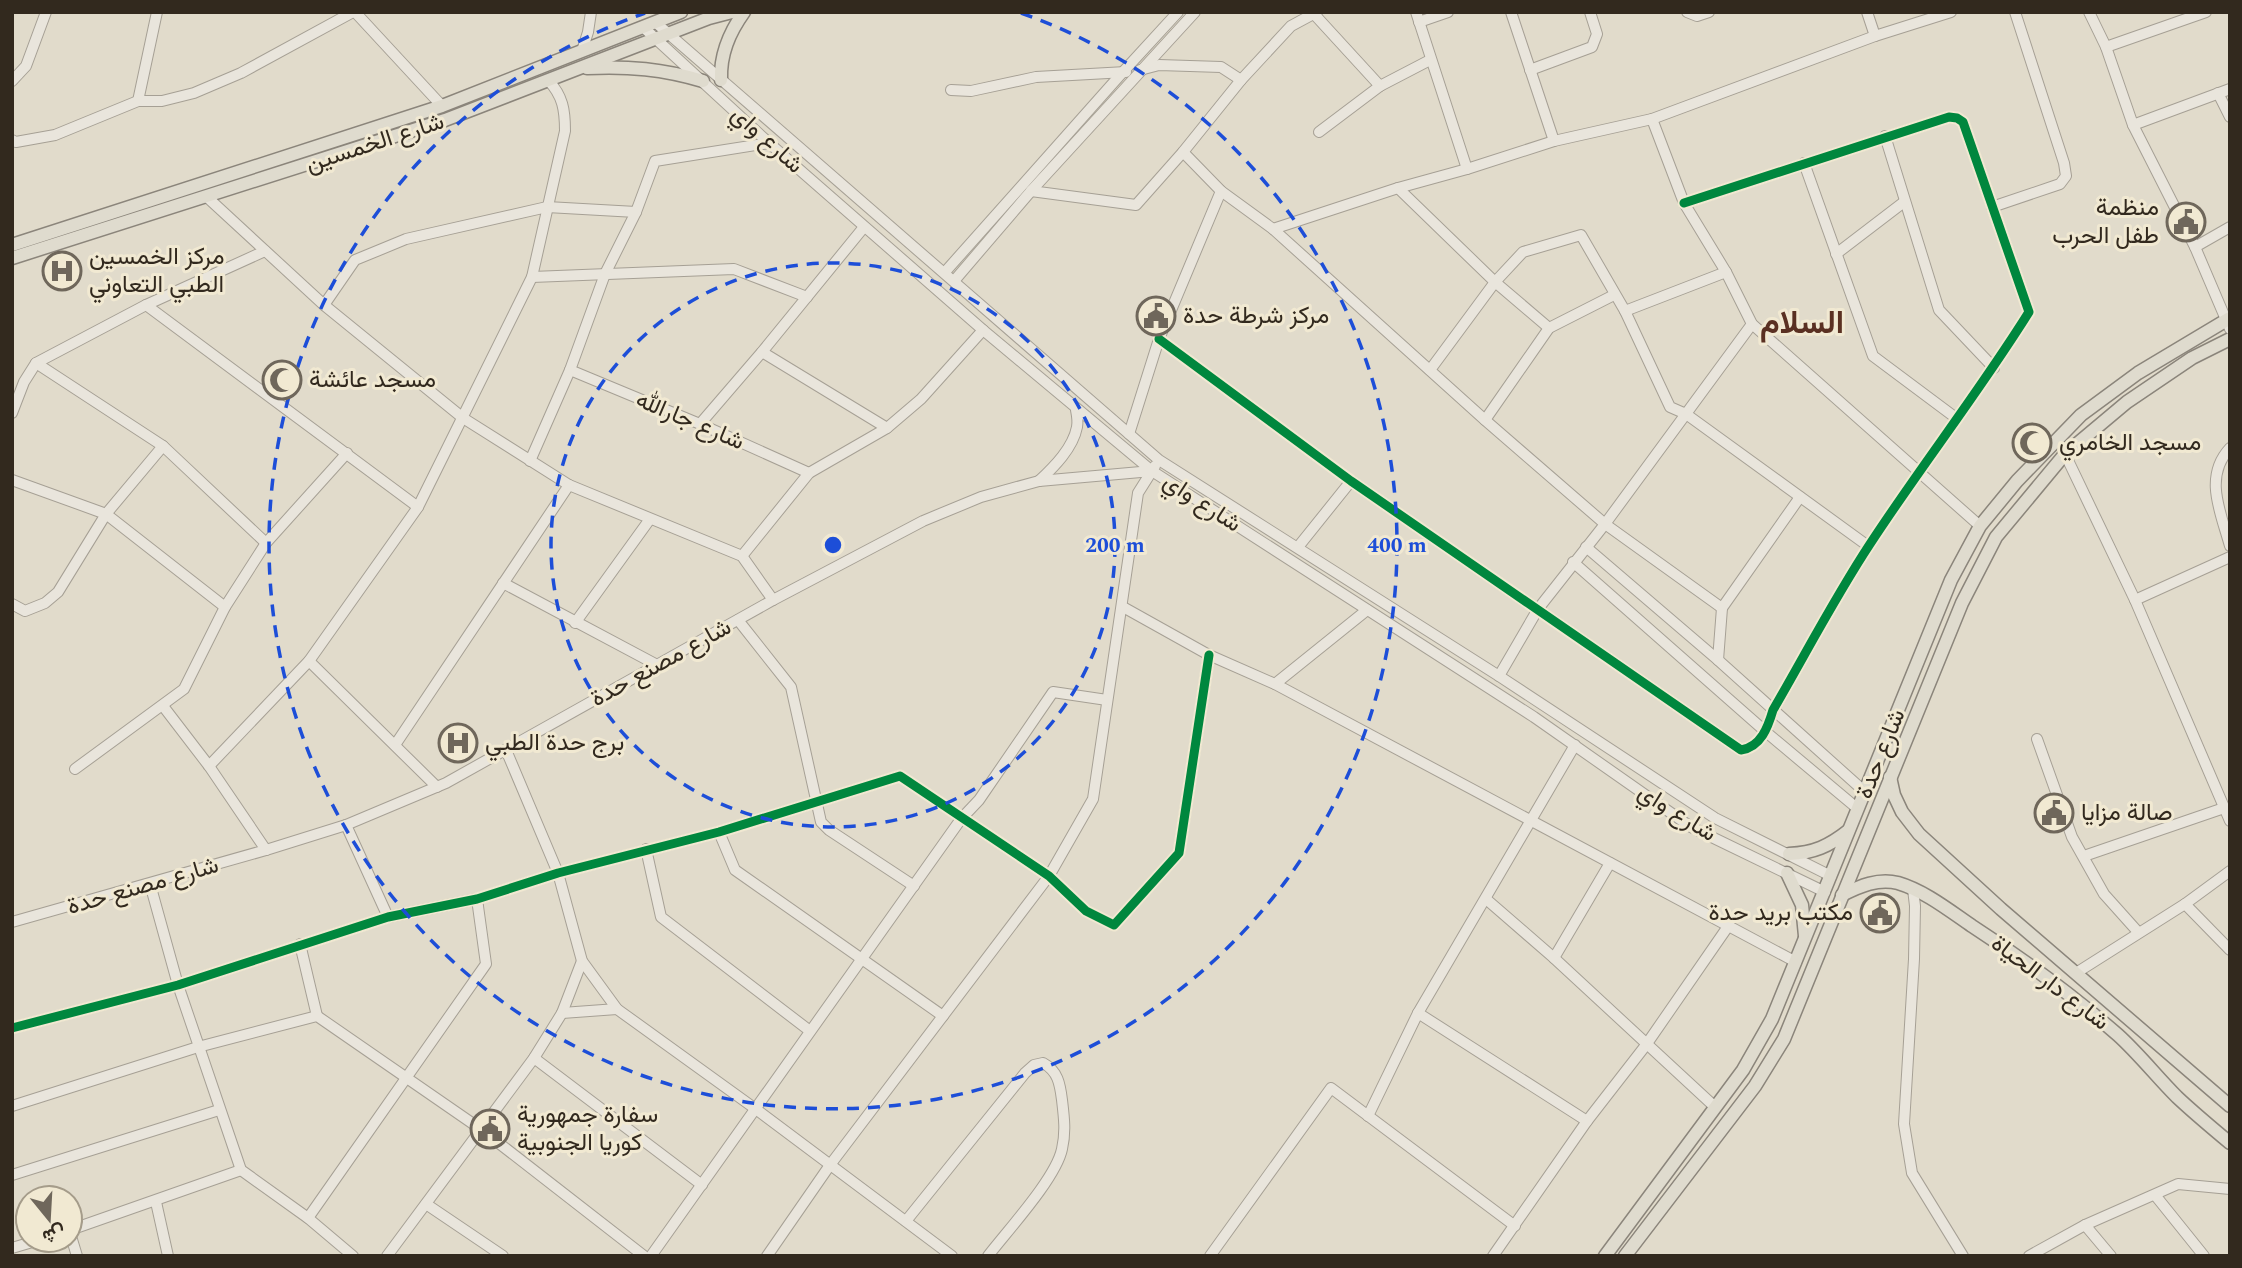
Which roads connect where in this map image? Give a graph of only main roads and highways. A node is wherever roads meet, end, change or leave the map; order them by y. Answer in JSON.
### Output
{"nodes":[{"id":1,"x":681,"y":12,"type":"edge"},
{"id":2,"x":732,"y":12,"type":"edge"},
{"id":3,"x":744,"y":12,"type":"edge"},
{"id":4,"x":576,"y":69,"type":"junction"},
{"id":5,"x":721,"y":80,"type":"road end"},
{"id":6,"x":703,"y":81,"type":"road end"},
{"id":7,"x":245,"y":171,"type":"junction"},
{"id":8,"x":250,"y":184,"type":"junction"},
{"id":9,"x":12,"y":245,"type":"edge"},
{"id":10,"x":12,"y":258,"type":"edge"},
{"id":11,"x":2228,"y":322,"type":"edge"},
{"id":12,"x":2230,"y":339,"type":"edge"},
{"id":13,"x":1980,"y":526,"type":"junction"},
{"id":14,"x":1996,"y":537,"type":"junction"},
{"id":15,"x":1889,"y":777,"type":"junction"},
{"id":16,"x":1848,"y":831,"type":"junction"},
{"id":17,"x":1789,"y":854,"type":"road end"},
{"id":18,"x":1787,"y":873,"type":"road end"},
{"id":19,"x":1842,"y":895,"type":"junction"},
{"id":20,"x":1806,"y":939,"type":"junction"},
{"id":21,"x":1796,"y":962,"type":"junction"},
{"id":22,"x":1811,"y":968,"type":"junction"},
{"id":23,"x":2131,"y":1022,"type":"junction"},
{"id":24,"x":2119,"y":1037,"type":"junction"},
{"id":25,"x":2230,"y":1106,"type":"edge"},
{"id":26,"x":2230,"y":1143,"type":"edge"},
{"id":27,"x":1605,"y":1256,"type":"edge"},
{"id":28,"x":1625,"y":1256,"type":"edge"}],
"edges":[{"from":1,"to":7,"type":"main road","name":"شارع الخمسين"},
{"from":2,"to":4,"type":"main road","name":"شارع الخمسين"},
{"from":3,"to":5,"type":"main road"},
{"from":4,"to":6,"type":"main road"},
{"from":4,"to":8,"type":"main road","name":"شارع الخمسين"},
{"from":7,"to":8,"type":"main road"},
{"from":7,"to":9,"type":"main road","name":"شارع الخمسين"},
{"from":8,"to":10,"type":"main road","name":"شارع الخمسين"},
{"from":11,"to":13,"type":"main road","name":"شارع حدة"},
{"from":12,"to":14,"type":"main road","name":"شارع حدة"},
{"from":13,"to":14,"type":"main road"},
{"from":13,"to":16,"type":"main road","name":"شارع حدة"},
{"from":14,"to":15,"type":"main road","name":"شارع حدة"},
{"from":15,"to":19,"type":"main road","name":"شارع حدة"},
{"from":15,"to":23,"type":"main road","name":"شارع دار الحياة"},
{"from":16,"to":17,"type":"main road"},
{"from":16,"to":20,"type":"main road","name":"شارع حدة"},
{"from":18,"to":20,"type":"main road"},
{"from":19,"to":22,"type":"main road","name":"شارع حدة"},
{"from":19,"to":24,"type":"main road","name":"شارع دار الحياة"},
{"from":20,"to":21,"type":"main road","name":"شارع حدة"},
{"from":21,"to":22,"type":"main road"},
{"from":21,"to":27,"type":"main road","name":"شارع حدة"},
{"from":22,"to":28,"type":"main road","name":"شارع حدة"},
{"from":23,"to":24,"type":"main road"},
{"from":23,"to":25,"type":"main road","name":"شارع دار الحياة"},
{"from":24,"to":26,"type":"main road","name":"شارع دار الحياة"}]}
